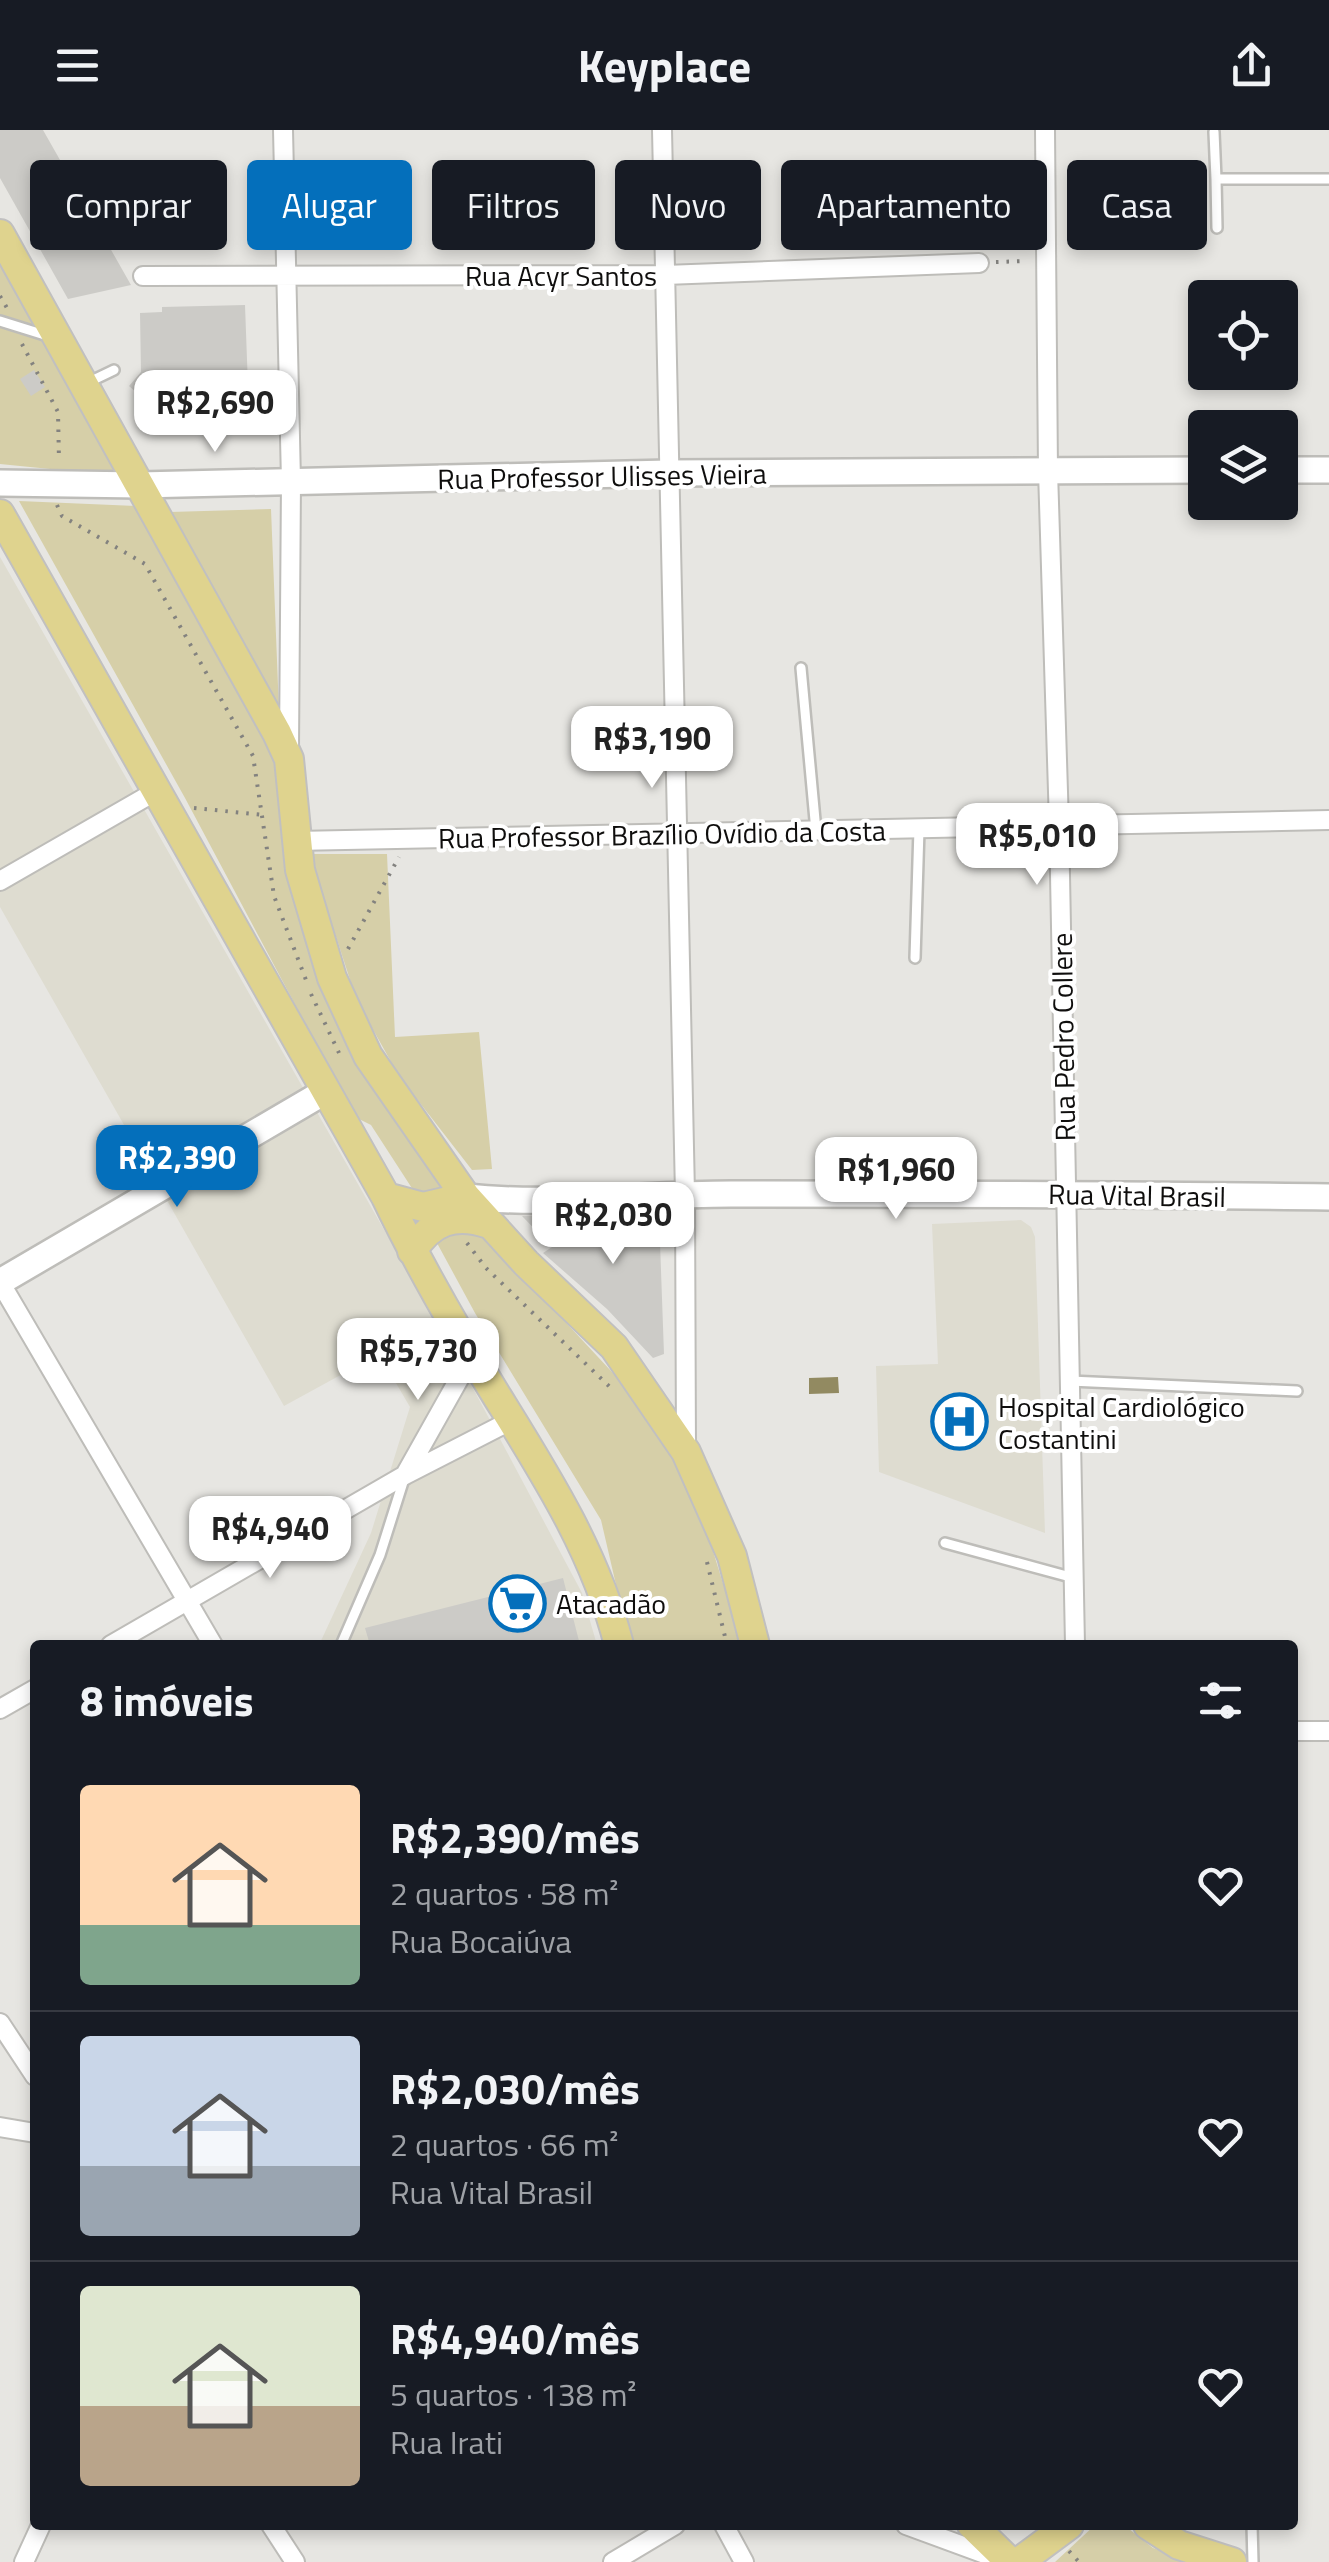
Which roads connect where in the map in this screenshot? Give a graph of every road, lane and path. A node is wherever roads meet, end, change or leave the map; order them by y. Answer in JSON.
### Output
{"nodes":[{"id":1,"x":284,"y":130,"type":"edge"},
{"id":2,"x":662,"y":130,"type":"edge"},
{"id":3,"x":1046,"y":130,"type":"edge"},
{"id":4,"x":1214,"y":132,"type":"edge"},
{"id":5,"x":1216,"y":179,"type":"junction"},
{"id":6,"x":1329,"y":179,"type":"edge"},
{"id":7,"x":1217,"y":228,"type":"dead end"},
{"id":8,"x":0,"y":234,"type":"edge"},
{"id":9,"x":1046,"y":260,"type":"junction"},
{"id":10,"x":979,"y":263,"type":"joint"},
{"id":11,"x":664,"y":275,"type":"junction"},
{"id":12,"x":143,"y":276,"type":"dead end"},
{"id":13,"x":286,"y":276,"type":"junction"},
{"id":14,"x":0,"y":296,"type":"edge"},
{"id":15,"x":7,"y":308,"type":"dead end"},
{"id":16,"x":0,"y":321,"type":"edge"},
{"id":17,"x":60,"y":339,"type":"junction"},
{"id":18,"x":24,"y":348,"type":"dead end"},
{"id":19,"x":114,"y":370,"type":"dead end"},
{"id":20,"x":85,"y":384,"type":"junction"},
{"id":21,"x":58,"y":465,"type":"dead end"},
{"id":22,"x":1188,"y":470,"type":"edge"},
{"id":23,"x":1298,"y":470,"type":"edge"},
{"id":24,"x":1329,"y":470,"type":"edge"},
{"id":25,"x":1048,"y":471,"type":"junction"},
{"id":26,"x":669,"y":473,"type":"junction"},
{"id":27,"x":291,"y":481,"type":"junction"},
{"id":28,"x":0,"y":483,"type":"edge"},
{"id":29,"x":140,"y":485,"type":"junction"},
{"id":30,"x":57,"y":506,"type":"dead end"},
{"id":31,"x":0,"y":514,"type":"edge"},
{"id":32,"x":801,"y":668,"type":"dead end"},
{"id":33,"x":289,"y":759,"type":"junction"},
{"id":34,"x":162,"y":798,"type":"junction"},
{"id":35,"x":262,"y":815,"type":"junction"},
{"id":36,"x":1329,"y":820,"type":"edge"},
{"id":37,"x":1059,"y":824,"type":"junction"},
{"id":38,"x":918,"y":828,"type":"junction"},
{"id":39,"x":294,"y":829,"type":"junction"},
{"id":40,"x":816,"y":831,"type":"junction"},
{"id":41,"x":677,"y":835,"type":"junction"},
{"id":42,"x":408,"y":840,"type":"junction"},
{"id":43,"x":0,"y":881,"type":"edge"},
{"id":44,"x":915,"y":958,"type":"dead end"},
{"id":45,"x":332,"y":978,"type":"junction"},
{"id":46,"x":315,"y":1003,"type":"junction"},
{"id":47,"x":344,"y":1062,"type":"dead end"},
{"id":48,"x":326,"y":1091,"type":"junction"},
{"id":49,"x":1066,"y":1193,"type":"junction"},
{"id":50,"x":685,"y":1194,"type":"junction"},
{"id":51,"x":386,"y":1197,"type":"junction"},
{"id":52,"x":466,"y":1197,"type":"junction"},
{"id":53,"x":1329,"y":1197,"type":"edge"},
{"id":54,"x":489,"y":1224,"type":"junction"},
{"id":55,"x":459,"y":1232,"type":"dead end"},
{"id":56,"x":412,"y":1251,"type":"junction"},
{"id":57,"x":0,"y":1282,"type":"edge"},
{"id":58,"x":473,"y":1354,"type":"junction"},
{"id":59,"x":1070,"y":1381,"type":"junction"},
{"id":60,"x":1297,"y":1391,"type":"dead end"},
{"id":61,"x":619,"y":1397,"type":"dead end"},
{"id":62,"x":512,"y":1420,"type":"junction"},
{"id":63,"x":686,"y":1452,"type":"junction"},
{"id":64,"x":405,"y":1475,"type":"junction"},
{"id":65,"x":945,"y":1543,"type":"dead end"},
{"id":66,"x":706,"y":1560,"type":"dead end"},
{"id":67,"x":1074,"y":1578,"type":"junction"},
{"id":68,"x":187,"y":1601,"type":"junction"},
{"id":69,"x":120,"y":1640,"type":"edge"},
{"id":70,"x":210,"y":1640,"type":"edge"},
{"id":71,"x":343,"y":1640,"type":"edge"},
{"id":72,"x":618,"y":1640,"type":"edge"},
{"id":73,"x":726,"y":1640,"type":"edge"},
{"id":74,"x":754,"y":1640,"type":"edge"},
{"id":75,"x":1076,"y":1640,"type":"edge"},
{"id":76,"x":30,"y":1692,"type":"edge"},
{"id":77,"x":0,"y":1709,"type":"edge"},
{"id":78,"x":1298,"y":1731,"type":"edge"},
{"id":79,"x":1329,"y":1731,"type":"edge"},
{"id":80,"x":0,"y":2023,"type":"edge"},
{"id":81,"x":30,"y":2068,"type":"edge"},
{"id":82,"x":0,"y":2127,"type":"edge"},
{"id":83,"x":30,"y":2132,"type":"edge"},
{"id":84,"x":39,"y":2530,"type":"edge"},
{"id":85,"x":274,"y":2530,"type":"edge"},
{"id":86,"x":667,"y":2530,"type":"edge"},
{"id":87,"x":727,"y":2530,"type":"edge"},
{"id":88,"x":920,"y":2530,"type":"edge"},
{"id":89,"x":977,"y":2530,"type":"edge"},
{"id":90,"x":1156,"y":2530,"type":"edge"},
{"id":91,"x":1252,"y":2530,"type":"edge"},
{"id":92,"x":1068,"y":2537,"type":"edge"},
{"id":93,"x":24,"y":2562,"type":"edge"},
{"id":94,"x":295,"y":2562,"type":"edge"},
{"id":95,"x":613,"y":2562,"type":"edge"},
{"id":96,"x":744,"y":2562,"type":"edge"},
{"id":97,"x":1008,"y":2562,"type":"edge"},
{"id":98,"x":1019,"y":2562,"type":"edge"},
{"id":99,"x":1080,"y":2562,"type":"edge"},
{"id":100,"x":1232,"y":2562,"type":"edge"},
{"id":101,"x":1254,"y":2562,"type":"edge"}],
"edges":[{"from":1,"to":13,"type":"street"},
{"from":2,"to":11,"type":"street"},
{"from":3,"to":9,"type":"street","name":"Rua Pedro Collere"},
{"from":4,"to":5,"type":"lane"},
{"from":5,"to":6,"type":"lane"},
{"from":5,"to":7,"type":"lane"},
{"from":8,"to":17,"type":"main road"},
{"from":9,"to":10,"type":"path"},
{"from":9,"to":25,"type":"street","name":"Rua Pedro Collere"},
{"from":10,"to":11,"type":"street","name":"Rua Acyr Santos"},
{"from":11,"to":13,"type":"street","name":"Rua Acyr Santos"},
{"from":11,"to":26,"type":"street"},
{"from":12,"to":13,"type":"street","name":"Rua Acyr Santos"},
{"from":13,"to":27,"type":"street"},
{"from":14,"to":15,"type":"path"},
{"from":16,"to":17,"type":"lane"},
{"from":17,"to":20,"type":"main road"},
{"from":18,"to":21,"type":"path"},
{"from":19,"to":20,"type":"lane"},
{"from":20,"to":29,"type":"main road"},
{"from":22,"to":25,"type":"street","name":"Rua Professor Ulisses Vieira"},
{"from":23,"to":24,"type":"street"},
{"from":25,"to":26,"type":"street","name":"Rua Professor Ulisses Vieira"},
{"from":25,"to":37,"type":"street","name":"Rua Pedro Collere"},
{"from":26,"to":27,"type":"street","name":"Rua Professor Ulisses Vieira"},
{"from":26,"to":41,"type":"street"},
{"from":27,"to":29,"type":"street","name":"Rua Professor Ulisses Vieira"},
{"from":27,"to":33,"type":"street"},
{"from":28,"to":29,"type":"street","name":"Rua Professor Ulisses Vieira"},
{"from":29,"to":33,"type":"main road"},
{"from":30,"to":35,"type":"path"},
{"from":31,"to":34,"type":"main road"},
{"from":32,"to":40,"type":"lane"},
{"from":33,"to":39,"type":"main road"},
{"from":34,"to":35,"type":"path"},
{"from":34,"to":43,"type":"street"},
{"from":34,"to":48,"type":"main road"},
{"from":35,"to":39,"type":"path"},
{"from":35,"to":46,"type":"path"},
{"from":36,"to":37,"type":"street","name":"Rua Professor Brazílio Ovídio da Costa"},
{"from":37,"to":38,"type":"street","name":"Rua Professor Brazílio Ovídio da Costa"},
{"from":37,"to":49,"type":"street","name":"Rua Pedro Collere"},
{"from":38,"to":40,"type":"street","name":"Rua Professor Brazílio Ovídio da Costa"},
{"from":38,"to":44,"type":"lane"},
{"from":39,"to":42,"type":"street","name":"Rua Professor Brazílio Ovídio da Costa"},
{"from":39,"to":45,"type":"main road"},
{"from":40,"to":41,"type":"street","name":"Rua Professor Brazílio Ovídio da Costa"},
{"from":41,"to":42,"type":"street","name":"Rua Professor Brazílio Ovídio da Costa"},
{"from":41,"to":50,"type":"street"},
{"from":42,"to":45,"type":"path"},
{"from":45,"to":46,"type":"path"},
{"from":45,"to":52,"type":"main road"},
{"from":46,"to":47,"type":"path"},
{"from":48,"to":51,"type":"main road"},
{"from":48,"to":57,"type":"street"},
{"from":49,"to":50,"type":"street","name":"Rua Vital Brasil"},
{"from":49,"to":53,"type":"street","name":"Rua Vital Brasil"},
{"from":49,"to":59,"type":"street","name":"Rua Pedro Collere"},
{"from":50,"to":52,"type":"street","name":"Rua Vital Brasil"},
{"from":50,"to":63,"type":"street"},
{"from":51,"to":52,"type":"main road"},
{"from":51,"to":56,"type":"main road"},
{"from":52,"to":54,"type":"main road"},
{"from":54,"to":56,"type":"main road"},
{"from":54,"to":63,"type":"main road"},
{"from":55,"to":61,"type":"path"},
{"from":56,"to":58,"type":"main road"},
{"from":57,"to":68,"type":"street"},
{"from":58,"to":62,"type":"main road"},
{"from":58,"to":64,"type":"street"},
{"from":59,"to":60,"type":"lane"},
{"from":59,"to":67,"type":"street","name":"Rua Pedro Collere"},
{"from":62,"to":64,"type":"street"},
{"from":62,"to":72,"type":"main road"},
{"from":63,"to":74,"type":"main road"},
{"from":64,"to":68,"type":"street"},
{"from":64,"to":71,"type":"lane"},
{"from":65,"to":67,"type":"lane"},
{"from":66,"to":73,"type":"path"},
{"from":67,"to":75,"type":"street","name":"Rua Pedro Collere"},
{"from":68,"to":69,"type":"street"},
{"from":68,"to":70,"type":"street"},
{"from":76,"to":77,"type":"street"},
{"from":78,"to":79,"type":"street"},
{"from":80,"to":81,"type":"street"},
{"from":82,"to":83,"type":"street"},
{"from":84,"to":93,"type":"street"},
{"from":85,"to":94,"type":"street"},
{"from":86,"to":95,"type":"street"},
{"from":87,"to":96,"type":"street"},
{"from":88,"to":97,"type":"street"},
{"from":89,"to":97,"type":"main road"},
{"from":90,"to":100,"type":"main road"},
{"from":91,"to":101,"type":"lane"},
{"from":92,"to":98,"type":"main road"},
{"from":92,"to":99,"type":"path"}]}
